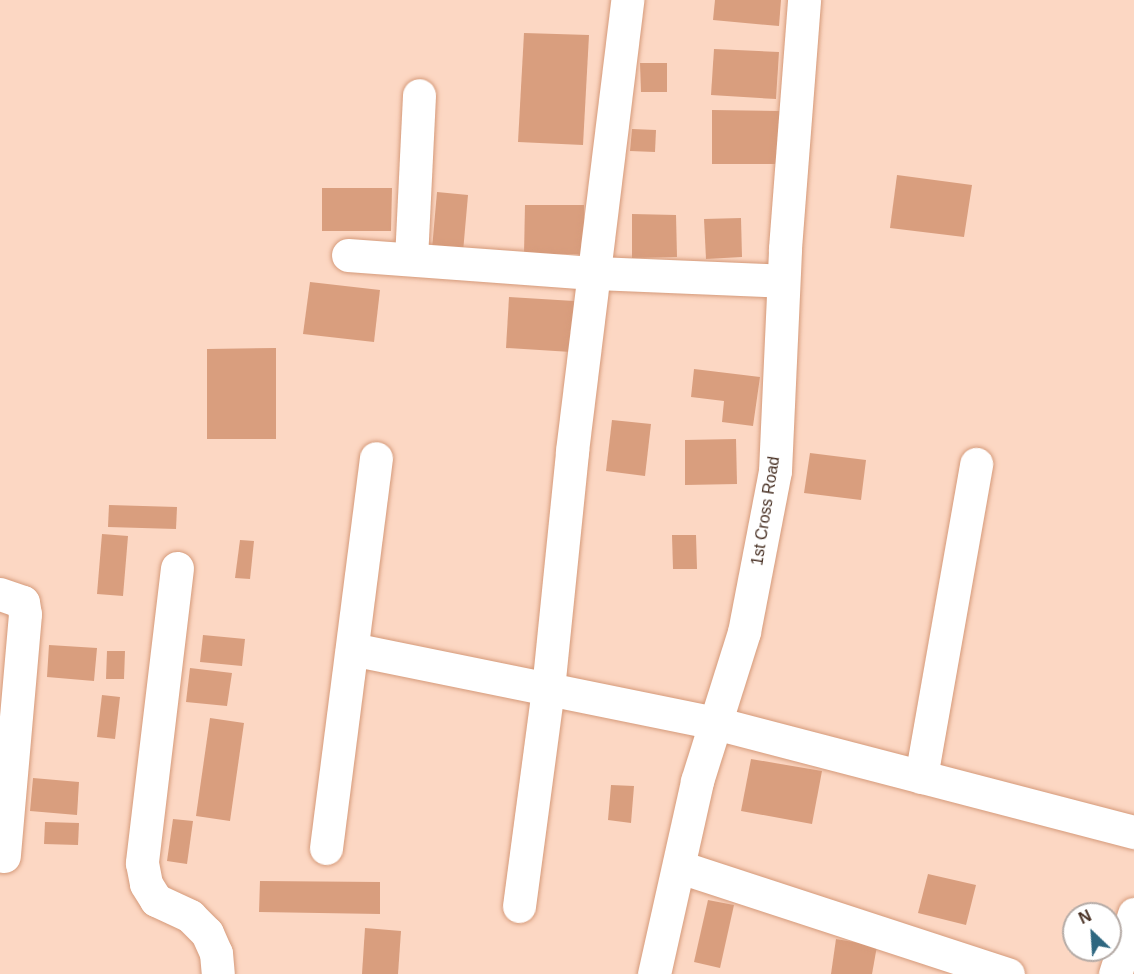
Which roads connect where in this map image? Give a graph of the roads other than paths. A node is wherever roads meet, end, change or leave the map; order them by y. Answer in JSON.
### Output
{"nodes":[{"id":1,"x":627,"y":0,"type":"edge"},
{"id":2,"x":804,"y":0,"type":"edge"},
{"id":3,"x":419,"y":95,"type":"dead end"},
{"id":4,"x":348,"y":255,"type":"dead end"},
{"id":5,"x":411,"y":260,"type":"junction"},
{"id":6,"x":596,"y":273,"type":"junction"},
{"id":7,"x":783,"y":281,"type":"junction"},
{"id":8,"x":376,"y":458,"type":"dead end"},
{"id":9,"x":976,"y":464,"type":"dead end"},
{"id":10,"x":177,"y":568,"type":"dead end"},
{"id":11,"x":0,"y":594,"type":"edge"},
{"id":12,"x":351,"y":649,"type":"junction"},
{"id":13,"x":548,"y":689,"type":"junction"},
{"id":14,"x":715,"y":723,"type":"junction"},
{"id":15,"x":921,"y":777,"type":"junction"},
{"id":16,"x":1134,"y":832,"type":"edge"},
{"id":17,"x":326,"y":848,"type":"dead end"},
{"id":18,"x":4,"y":856,"type":"dead end"},
{"id":19,"x":680,"y":867,"type":"junction"},
{"id":20,"x":519,"y":906,"type":"dead end"},
{"id":21,"x":1134,"y":914,"type":"edge"},
{"id":22,"x":218,"y":974,"type":"edge"},
{"id":23,"x":654,"y":974,"type":"edge"},
{"id":24,"x":1008,"y":974,"type":"edge"},
{"id":25,"x":1115,"y":974,"type":"edge"}],
"edges":[{"from":1,"to":6,"type":"street"},
{"from":2,"to":7,"type":"street","name":"1st Cross Road"},
{"from":3,"to":5,"type":"street"},
{"from":4,"to":5,"type":"street"},
{"from":5,"to":6,"type":"street"},
{"from":6,"to":7,"type":"street"},
{"from":6,"to":13,"type":"street"},
{"from":7,"to":14,"type":"street","name":"1st Cross Road"},
{"from":8,"to":12,"type":"street"},
{"from":9,"to":15,"type":"street"},
{"from":10,"to":22,"type":"street"},
{"from":11,"to":18,"type":"street"},
{"from":12,"to":13,"type":"street"},
{"from":12,"to":17,"type":"street"},
{"from":13,"to":14,"type":"street"},
{"from":13,"to":20,"type":"street"},
{"from":14,"to":15,"type":"street"},
{"from":14,"to":19,"type":"street","name":"1st Cross Road"},
{"from":15,"to":16,"type":"street"},
{"from":19,"to":23,"type":"street","name":"1st Cross Road"},
{"from":19,"to":24,"type":"street"},
{"from":21,"to":25,"type":"street"}]}
